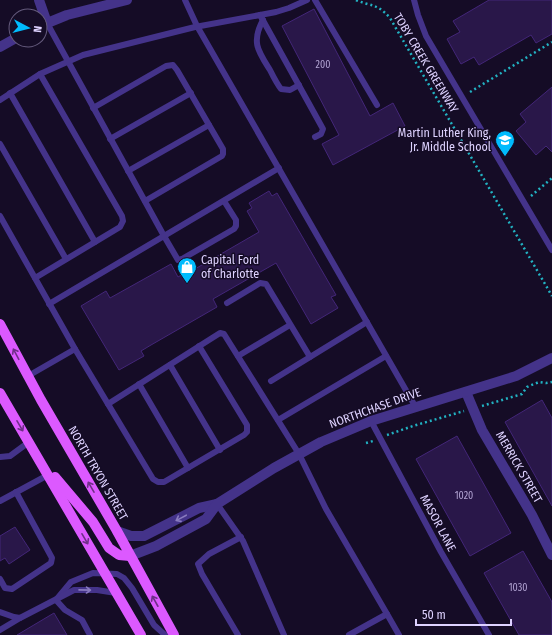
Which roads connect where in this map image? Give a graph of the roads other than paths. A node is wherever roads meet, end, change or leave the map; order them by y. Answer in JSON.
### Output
{"nodes":[{"id":1,"x":128,"y":0,"type":"edge"},
{"id":2,"x":185,"y":0,"type":"edge"},
{"id":3,"x":307,"y":0,"type":"edge"},
{"id":4,"x":315,"y":0,"type":"edge"},
{"id":5,"x":414,"y":0,"type":"edge"},
{"id":6,"x":261,"y":17,"type":"junction"},
{"id":7,"x":48,"y":23,"type":"edge"},
{"id":8,"x":197,"y":26,"type":"junction"},
{"id":9,"x":48,"y":31,"type":"edge"},
{"id":10,"x":68,"y":61,"type":"junction"},
{"id":11,"x":40,"y":74,"type":"junction"},
{"id":12,"x":299,"y":85,"type":"junction"},
{"id":13,"x":10,"y":93,"type":"junction"},
{"id":14,"x":191,"y":93,"type":"junction"},
{"id":15,"x":0,"y":100,"type":"edge"},
{"id":16,"x":377,"y":105,"type":"dead end"},
{"id":17,"x":93,"y":108,"type":"junction"},
{"id":18,"x":209,"y":125,"type":"junction"},
{"id":19,"x":315,"y":137,"type":"dead end"},
{"id":20,"x":110,"y":139,"type":"junction"},
{"id":21,"x":0,"y":144,"type":"edge"},
{"id":22,"x":279,"y":168,"type":"junction"},
{"id":23,"x":128,"y":171,"type":"junction"},
{"id":24,"x":224,"y":200,"type":"junction"},
{"id":25,"x":144,"y":202,"type":"junction"},
{"id":26,"x":0,"y":216,"type":"edge"},
{"id":27,"x":164,"y":236,"type":"junction"},
{"id":28,"x":95,"y":242,"type":"junction"},
{"id":29,"x":552,"y":250,"type":"edge"},
{"id":30,"x":66,"y":259,"type":"junction"},
{"id":31,"x":35,"y":278,"type":"junction"},
{"id":32,"x":227,"y":303,"type":"dead end"},
{"id":33,"x":49,"y":304,"type":"junction"},
{"id":34,"x":367,"y":322,"type":"junction"},
{"id":35,"x":0,"y":324,"type":"edge"},
{"id":36,"x":290,"y":325,"type":"junction"},
{"id":37,"x":199,"y":346,"type":"junction"},
{"id":38,"x":75,"y":349,"type":"junction"},
{"id":39,"x":238,"y":356,"type":"junction"},
{"id":40,"x":386,"y":356,"type":"junction"},
{"id":41,"x":310,"y":357,"type":"junction"},
{"id":42,"x":552,"y":358,"type":"edge"},
{"id":43,"x":170,"y":364,"type":"junction"},
{"id":44,"x":28,"y":376,"type":"junction"},
{"id":45,"x":271,"y":381,"type":"dead end"},
{"id":46,"x":139,"y":384,"type":"junction"},
{"id":47,"x":466,"y":392,"type":"junction"},
{"id":48,"x":0,"y":393,"type":"edge"},
{"id":49,"x":108,"y":404,"type":"junction"},
{"id":50,"x":415,"y":406,"type":"junction"},
{"id":51,"x":278,"y":420,"type":"junction"},
{"id":52,"x":371,"y":421,"type":"junction"},
{"id":53,"x":29,"y":442,"type":"junction"},
{"id":54,"x":220,"y":450,"type":"junction"},
{"id":55,"x":299,"y":454,"type":"junction"},
{"id":56,"x":0,"y":457,"type":"edge"},
{"id":57,"x":38,"y":457,"type":"junction"},
{"id":58,"x":188,"y":468,"type":"junction"},
{"id":59,"x":48,"y":475,"type":"junction"},
{"id":60,"x":16,"y":492,"type":"junction"},
{"id":61,"x":0,"y":501,"type":"edge"},
{"id":62,"x":217,"y":504,"type":"junction"},
{"id":63,"x":117,"y":531,"type":"junction"},
{"id":64,"x":241,"y":537,"type":"junction"},
{"id":65,"x":552,"y":555,"type":"edge"},
{"id":66,"x":130,"y":556,"type":"junction"},
{"id":67,"x":105,"y":574,"type":"junction"},
{"id":68,"x":0,"y":579,"type":"edge"},
{"id":69,"x":116,"y":593,"type":"junction"},
{"id":70,"x":56,"y":600,"type":"junction"},
{"id":71,"x":0,"y":612,"type":"edge"},
{"id":72,"x":387,"y":614,"type":"junction"},
{"id":73,"x":20,"y":618,"type":"junction"},
{"id":74,"x":0,"y":630,"type":"edge"},
{"id":75,"x":90,"y":635,"type":"edge"},
{"id":76,"x":141,"y":635,"type":"edge"},
{"id":77,"x":165,"y":635,"type":"edge"},
{"id":78,"x":174,"y":635,"type":"edge"},
{"id":79,"x":238,"y":635,"type":"edge"},
{"id":80,"x":284,"y":635,"type":"edge"},
{"id":81,"x":348,"y":635,"type":"edge"},
{"id":82,"x":400,"y":635,"type":"edge"},
{"id":83,"x":489,"y":635,"type":"edge"}],
"edges":[{"from":1,"to":7,"type":"street"},
{"from":2,"to":8,"type":"lane"},
{"from":3,"to":6,"type":"lane"},
{"from":4,"to":16,"type":"lane"},
{"from":5,"to":29,"type":"lane"},
{"from":6,"to":8,"type":"lane"},
{"from":6,"to":12,"type":"lane"},
{"from":6,"to":12,"type":"lane"},
{"from":8,"to":10,"type":"lane"},
{"from":8,"to":22,"type":"lane"},
{"from":9,"to":10,"type":"lane"},
{"from":10,"to":11,"type":"lane"},
{"from":10,"to":17,"type":"lane"},
{"from":11,"to":13,"type":"lane"},
{"from":11,"to":28,"type":"lane"},
{"from":12,"to":19,"type":"lane"},
{"from":13,"to":15,"type":"lane"},
{"from":13,"to":28,"type":"lane"},
{"from":14,"to":17,"type":"lane"},
{"from":14,"to":18,"type":"lane"},
{"from":14,"to":20,"type":"lane"},
{"from":17,"to":20,"type":"lane"},
{"from":18,"to":23,"type":"lane"},
{"from":18,"to":25,"type":"lane"},
{"from":20,"to":23,"type":"lane"},
{"from":21,"to":30,"type":"lane"},
{"from":22,"to":24,"type":"lane"},
{"from":22,"to":34,"type":"lane"},
{"from":23,"to":25,"type":"lane"},
{"from":24,"to":27,"type":"lane"},
{"from":24,"to":27,"type":"lane"},
{"from":25,"to":27,"type":"lane"},
{"from":26,"to":31,"type":"lane"},
{"from":27,"to":33,"type":"lane"},
{"from":28,"to":30,"type":"lane"},
{"from":30,"to":31,"type":"lane"},
{"from":31,"to":33,"type":"lane"},
{"from":32,"to":36,"type":"lane"},
{"from":33,"to":38,"type":"lane"},
{"from":34,"to":40,"type":"lane"},
{"from":34,"to":41,"type":"lane"},
{"from":44,"to":35,"type":"main road","name":"NORTH TRYON STREET","one_way":true},
{"from":36,"to":39,"type":"lane"},
{"from":36,"to":41,"type":"lane"},
{"from":37,"to":39,"type":"lane"},
{"from":37,"to":43,"type":"lane"},
{"from":37,"to":54,"type":"lane"},
{"from":38,"to":44,"type":"lane"},
{"from":38,"to":49,"type":"lane"},
{"from":39,"to":51,"type":"lane"},
{"from":40,"to":50,"type":"lane"},
{"from":40,"to":51,"type":"lane"},
{"from":41,"to":45,"type":"lane"},
{"from":42,"to":47,"type":"street","name":"NORTHCHASE DRIVE"},
{"from":43,"to":46,"type":"lane"},
{"from":43,"to":54,"type":"lane"},
{"from":63,"to":44,"type":"main road","name":"NORTH TRYON STREET","one_way":true},
{"from":46,"to":49,"type":"lane"},
{"from":46,"to":58,"type":"lane"},
{"from":47,"to":50,"type":"street","name":"NORTHCHASE DRIVE"},
{"from":47,"to":65,"type":"street","name":"MERRICK STREET"},
{"from":48,"to":53,"type":"main road","one_way":true},
{"from":49,"to":58,"type":"lane"},
{"from":50,"to":52,"type":"street","name":"NORTHCHASE DRIVE"},
{"from":51,"to":55,"type":"lane"},
{"from":52,"to":55,"type":"street","name":"NORTHCHASE DRIVE"},
{"from":52,"to":83,"type":"lane","name":"MASOR LANE"},
{"from":53,"to":56,"type":"lane"},
{"from":53,"to":57,"type":"main road"},
{"from":54,"to":58,"type":"lane"},
{"from":55,"to":62,"type":"street","name":"NORTHCHASE DRIVE"},
{"from":55,"to":72,"type":"lane"},
{"from":57,"to":59,"type":"main road"},
{"from":57,"to":66,"type":"main road"},
{"from":59,"to":60,"type":"lane"},
{"from":59,"to":67,"type":"main road","one_way":true},
{"from":60,"to":61,"type":"lane"},
{"from":60,"to":68,"type":"lane"},
{"from":62,"to":63,"type":"street","name":"NORTHCHASE DRIVE","one_way":true},
{"from":62,"to":64,"type":"lane"},
{"from":62,"to":66,"type":"street","name":"NORTHCHASE DRIVE"},
{"from":63,"to":66,"type":"main road","name":"NORTH TRYON STREET"},
{"from":64,"to":79,"type":"lane"},
{"from":64,"to":80,"type":"lane"},
{"from":78,"to":66,"type":"main road","name":"NORTH TRYON STREET","one_way":true},
{"from":67,"to":69,"type":"main road"},
{"from":67,"to":70,"type":"lane"},
{"from":67,"to":77,"type":"lane"},
{"from":70,"to":69,"type":"lane","one_way":true},
{"from":69,"to":76,"type":"main road"},
{"from":70,"to":73,"type":"lane"},
{"from":70,"to":75,"type":"lane"},
{"from":71,"to":73,"type":"lane"},
{"from":72,"to":81,"type":"lane"},
{"from":72,"to":82,"type":"lane"},
{"from":73,"to":74,"type":"lane"}]}
